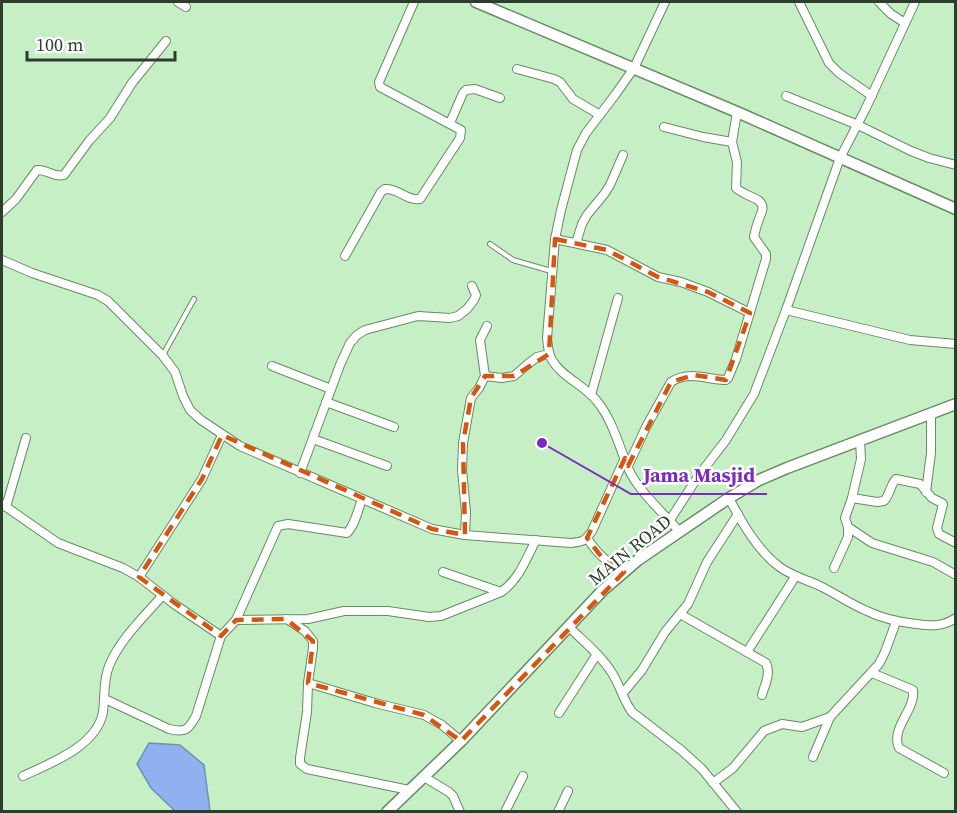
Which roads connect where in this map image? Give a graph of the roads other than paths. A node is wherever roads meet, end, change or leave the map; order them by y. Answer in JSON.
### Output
{"nodes":[{"id":1,"x":178,"y":2,"type":"edge"},
{"id":2,"x":414,"y":2,"type":"edge"},
{"id":3,"x":476,"y":2,"type":"edge"},
{"id":4,"x":665,"y":2,"type":"edge"},
{"id":5,"x":799,"y":2,"type":"edge"},
{"id":6,"x":879,"y":2,"type":"edge"},
{"id":7,"x":915,"y":2,"type":"edge"},
{"id":8,"x":186,"y":7,"type":"dead end"},
{"id":9,"x":906,"y":23,"type":"junction"},
{"id":10,"x":166,"y":41,"type":"dead end"},
{"id":11,"x":634,"y":68,"type":"junction"},
{"id":12,"x":517,"y":69,"type":"dead end"},
{"id":13,"x":786,"y":96,"type":"dead end"},
{"id":14,"x":872,"y":96,"type":"junction"},
{"id":15,"x":500,"y":98,"type":"dead end"},
{"id":16,"x":737,"y":112,"type":"junction"},
{"id":17,"x":600,"y":115,"type":"junction"},
{"id":18,"x":450,"y":123,"type":"junction"},
{"id":19,"x":858,"y":125,"type":"junction"},
{"id":20,"x":664,"y":126,"type":"dead end"},
{"id":21,"x":732,"y":142,"type":"junction"},
{"id":22,"x":622,"y":155,"type":"dead end"},
{"id":23,"x":840,"y":158,"type":"junction"},
{"id":24,"x":956,"y":165,"type":"edge"},
{"id":25,"x":956,"y":208,"type":"edge"},
{"id":26,"x":2,"y":212,"type":"edge"},
{"id":27,"x":555,"y":239,"type":"junction"},
{"id":28,"x":576,"y":243,"type":"junction"},
{"id":29,"x":490,"y":244,"type":"dead end"},
{"id":30,"x":345,"y":256,"type":"dead end"},
{"id":31,"x":2,"y":260,"type":"edge"},
{"id":32,"x":552,"y":271,"type":"junction"},
{"id":33,"x":472,"y":286,"type":"dead end"},
{"id":34,"x":618,"y":298,"type":"dead end"},
{"id":35,"x":194,"y":299,"type":"dead end"},
{"id":36,"x":786,"y":310,"type":"junction"},
{"id":37,"x":750,"y":313,"type":"junction"},
{"id":38,"x":486,"y":326,"type":"dead end"},
{"id":39,"x":956,"y":344,"type":"edge"},
{"id":40,"x":549,"y":354,"type":"junction"},
{"id":41,"x":163,"y":356,"type":"junction"},
{"id":42,"x":272,"y":366,"type":"dead end"},
{"id":43,"x":485,"y":376,"type":"junction"},
{"id":44,"x":331,"y":389,"type":"junction"},
{"id":45,"x":591,"y":395,"type":"junction"},
{"id":46,"x":326,"y":402,"type":"junction"},
{"id":47,"x":956,"y":405,"type":"edge"},
{"id":48,"x":931,"y":414,"type":"junction"},
{"id":49,"x":394,"y":427,"type":"dead end"},
{"id":50,"x":222,"y":435,"type":"junction"},
{"id":51,"x":26,"y":438,"type":"dead end"},
{"id":52,"x":313,"y":439,"type":"junction"},
{"id":53,"x":860,"y":440,"type":"junction"},
{"id":54,"x":627,"y":462,"type":"junction"},
{"id":55,"x":387,"y":466,"type":"dead end"},
{"id":56,"x":300,"y":473,"type":"junction"},
{"id":57,"x":926,"y":492,"type":"junction"},
{"id":58,"x":729,"y":498,"type":"junction"},
{"id":59,"x":852,"y":498,"type":"junction"},
{"id":60,"x":362,"y":499,"type":"junction"},
{"id":61,"x":4,"y":505,"type":"edge"},
{"id":62,"x":738,"y":514,"type":"junction"},
{"id":63,"x":670,"y":520,"type":"junction"},
{"id":64,"x":848,"y":527,"type":"junction"},
{"id":65,"x":679,"y":531,"type":"junction"},
{"id":66,"x":465,"y":536,"type":"junction"},
{"id":67,"x":587,"y":538,"type":"junction"},
{"id":68,"x":536,"y":540,"type":"junction"},
{"id":69,"x":956,"y":543,"type":"edge"},
{"id":70,"x":834,"y":568,"type":"dead end"},
{"id":71,"x":443,"y":572,"type":"dead end"},
{"id":72,"x":624,"y":572,"type":"junction"},
{"id":73,"x":956,"y":575,"type":"edge"},
{"id":74,"x":139,"y":577,"type":"junction"},
{"id":75,"x":795,"y":577,"type":"junction"},
{"id":76,"x":501,"y":592,"type":"junction"},
{"id":77,"x":162,"y":596,"type":"junction"},
{"id":78,"x":680,"y":614,"type":"junction"},
{"id":79,"x":956,"y":618,"type":"edge"},
{"id":80,"x":286,"y":619,"type":"junction"},
{"id":81,"x":236,"y":620,"type":"junction"},
{"id":82,"x":896,"y":622,"type":"junction"},
{"id":83,"x":568,"y":627,"type":"junction"},
{"id":84,"x":221,"y":636,"type":"junction"},
{"id":85,"x":747,"y":652,"type":"junction"},
{"id":86,"x":597,"y":654,"type":"junction"},
{"id":87,"x":872,"y":673,"type":"junction"},
{"id":88,"x":308,"y":683,"type":"junction"},
{"id":89,"x":622,"y":693,"type":"junction"},
{"id":90,"x":762,"y":695,"type":"dead end"},
{"id":91,"x":105,"y":699,"type":"junction"},
{"id":92,"x":559,"y":713,"type":"dead end"},
{"id":93,"x":830,"y":717,"type":"junction"},
{"id":94,"x":460,"y":741,"type":"junction"},
{"id":95,"x":813,"y":757,"type":"dead end"},
{"id":96,"x":944,"y":773,"type":"dead end"},
{"id":97,"x":23,"y":776,"type":"dead end"},
{"id":98,"x":523,"y":776,"type":"dead end"},
{"id":99,"x":424,"y":777,"type":"junction"},
{"id":100,"x":713,"y":783,"type":"junction"},
{"id":101,"x":409,"y":790,"type":"junction"},
{"id":102,"x":568,"y":791,"type":"dead end"},
{"id":103,"x":387,"y":812,"type":"edge"},
{"id":104,"x":460,"y":812,"type":"edge"},
{"id":105,"x":505,"y":812,"type":"edge"},
{"id":106,"x":558,"y":812,"type":"edge"},
{"id":107,"x":737,"y":812,"type":"edge"}],
"edges":[{"from":1,"to":8,"type":"street"},
{"from":2,"to":18,"type":"street"},
{"from":3,"to":11,"type":"main road"},
{"from":4,"to":11,"type":"street"},
{"from":5,"to":14,"type":"street"},
{"from":6,"to":9,"type":"street"},
{"from":7,"to":9,"type":"street"},
{"from":9,"to":14,"type":"street"},
{"from":10,"to":26,"type":"street"},
{"from":11,"to":16,"type":"main road"},
{"from":11,"to":17,"type":"street"},
{"from":12,"to":17,"type":"street"},
{"from":13,"to":19,"type":"street"},
{"from":14,"to":19,"type":"street"},
{"from":15,"to":18,"type":"street"},
{"from":16,"to":21,"type":"street"},
{"from":16,"to":23,"type":"main road"},
{"from":17,"to":27,"type":"street"},
{"from":18,"to":30,"type":"street"},
{"from":19,"to":23,"type":"street"},
{"from":19,"to":24,"type":"street"},
{"from":20,"to":21,"type":"street"},
{"from":21,"to":37,"type":"street"},
{"from":22,"to":28,"type":"street"},
{"from":23,"to":25,"type":"main road"},
{"from":23,"to":36,"type":"street"},
{"from":27,"to":28,"type":"street"},
{"from":27,"to":32,"type":"street"},
{"from":28,"to":37,"type":"street"},
{"from":29,"to":32,"type":"lane"},
{"from":31,"to":41,"type":"street"},
{"from":32,"to":40,"type":"street"},
{"from":33,"to":44,"type":"street"},
{"from":34,"to":45,"type":"street"},
{"from":35,"to":41,"type":"lane"},
{"from":36,"to":39,"type":"street"},
{"from":36,"to":63,"type":"street"},
{"from":37,"to":54,"type":"street"},
{"from":38,"to":43,"type":"street"},
{"from":40,"to":43,"type":"street"},
{"from":40,"to":45,"type":"street"},
{"from":41,"to":50,"type":"street"},
{"from":42,"to":44,"type":"street"},
{"from":43,"to":66,"type":"street"},
{"from":44,"to":46,"type":"street"},
{"from":45,"to":54,"type":"street"},
{"from":46,"to":49,"type":"street"},
{"from":46,"to":52,"type":"street"},
{"from":47,"to":48,"type":"main road","name":"MAIN ROAD"},
{"from":48,"to":53,"type":"main road","name":"MAIN ROAD"},
{"from":48,"to":57,"type":"street"},
{"from":50,"to":56,"type":"street"},
{"from":50,"to":74,"type":"street"},
{"from":51,"to":61,"type":"street"},
{"from":52,"to":55,"type":"street"},
{"from":52,"to":56,"type":"street"},
{"from":53,"to":58,"type":"main road","name":"MAIN ROAD"},
{"from":53,"to":59,"type":"street"},
{"from":54,"to":63,"type":"street"},
{"from":54,"to":67,"type":"street"},
{"from":56,"to":60,"type":"street"},
{"from":57,"to":59,"type":"street"},
{"from":57,"to":69,"type":"street"},
{"from":58,"to":62,"type":"street"},
{"from":58,"to":65,"type":"main road","name":"MAIN ROAD"},
{"from":59,"to":64,"type":"street"},
{"from":60,"to":66,"type":"street"},
{"from":60,"to":81,"type":"street"},
{"from":61,"to":74,"type":"street"},
{"from":62,"to":75,"type":"street"},
{"from":62,"to":78,"type":"street"},
{"from":63,"to":65,"type":"street"},
{"from":64,"to":70,"type":"street"},
{"from":64,"to":73,"type":"street"},
{"from":65,"to":72,"type":"main road","name":"MAIN ROAD"},
{"from":66,"to":68,"type":"street"},
{"from":67,"to":68,"type":"street"},
{"from":67,"to":72,"type":"street"},
{"from":68,"to":76,"type":"street"},
{"from":71,"to":76,"type":"street"},
{"from":72,"to":83,"type":"main road","name":"MAIN ROAD"},
{"from":74,"to":77,"type":"street"},
{"from":75,"to":82,"type":"street"},
{"from":75,"to":85,"type":"street"},
{"from":76,"to":80,"type":"street"},
{"from":77,"to":84,"type":"street"},
{"from":77,"to":91,"type":"street"},
{"from":78,"to":85,"type":"street"},
{"from":78,"to":89,"type":"street"},
{"from":79,"to":82,"type":"street"},
{"from":80,"to":81,"type":"street"},
{"from":80,"to":88,"type":"street"},
{"from":81,"to":84,"type":"street"},
{"from":82,"to":87,"type":"street"},
{"from":83,"to":86,"type":"street"},
{"from":83,"to":94,"type":"main road","name":"MAIN ROAD"},
{"from":84,"to":91,"type":"street"},
{"from":85,"to":90,"type":"street"},
{"from":86,"to":89,"type":"street"},
{"from":86,"to":92,"type":"street"},
{"from":87,"to":93,"type":"street"},
{"from":87,"to":96,"type":"street"},
{"from":88,"to":94,"type":"street"},
{"from":88,"to":101,"type":"street"},
{"from":89,"to":100,"type":"street"},
{"from":91,"to":97,"type":"street"},
{"from":93,"to":95,"type":"street"},
{"from":93,"to":100,"type":"street"},
{"from":94,"to":99,"type":"main road","name":"MAIN ROAD"},
{"from":98,"to":105,"type":"street"},
{"from":99,"to":101,"type":"main road","name":"MAIN ROAD"},
{"from":99,"to":104,"type":"street"},
{"from":100,"to":107,"type":"street"},
{"from":101,"to":103,"type":"main road","name":"MAIN ROAD"},
{"from":102,"to":106,"type":"street"}]}
